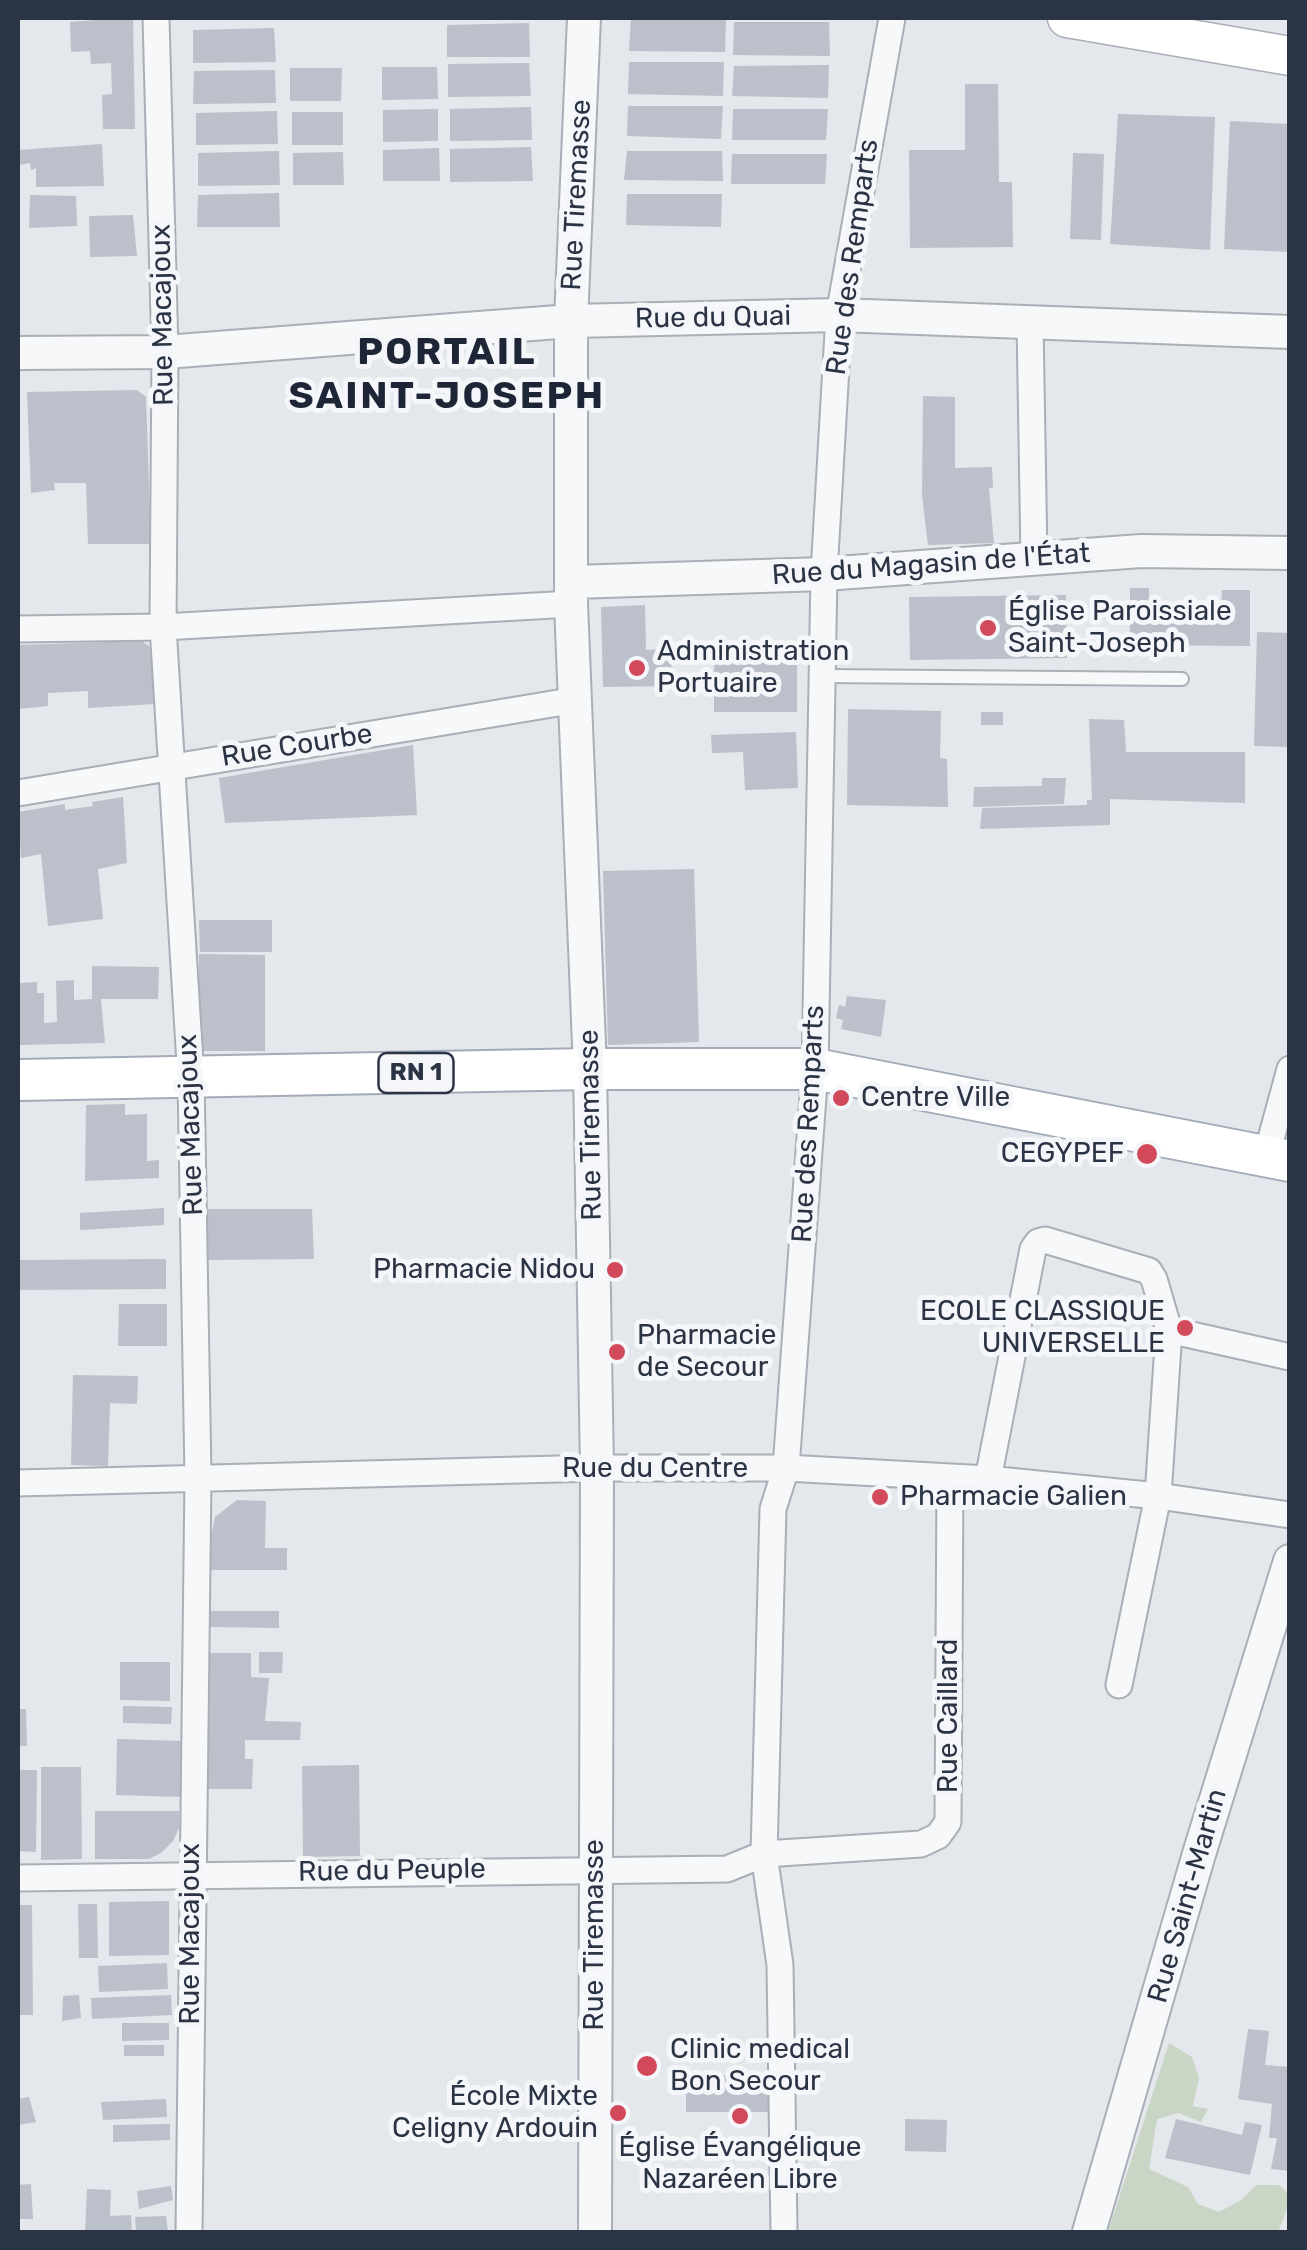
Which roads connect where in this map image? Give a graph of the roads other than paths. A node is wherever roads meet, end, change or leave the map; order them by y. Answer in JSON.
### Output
{"nodes":[{"id":1,"x":156,"y":18,"type":"edge"},
{"id":2,"x":584,"y":18,"type":"edge"},
{"id":3,"x":892,"y":18,"type":"edge"},
{"id":4,"x":1067,"y":18,"type":"edge"},
{"id":5,"x":1290,"y":56,"type":"edge"},
{"id":6,"x":838,"y":315,"type":"junction"},
{"id":7,"x":571,"y":322,"type":"junction"},
{"id":8,"x":1030,"y":322,"type":"junction"},
{"id":9,"x":1290,"y":332,"type":"edge"},
{"id":10,"x":165,"y":352,"type":"junction"},
{"id":11,"x":18,"y":353,"type":"edge"},
{"id":12,"x":1290,"y":552,"type":"edge"},
{"id":13,"x":1034,"y":558,"type":"junction"},
{"id":14,"x":824,"y":574,"type":"junction"},
{"id":15,"x":572,"y":593,"type":"junction"},
{"id":16,"x":163,"y":627,"type":"junction"},
{"id":17,"x":18,"y":629,"type":"edge"},
{"id":18,"x":822,"y":676,"type":"junction"},
{"id":19,"x":1182,"y":679,"type":"dead end"},
{"id":20,"x":576,"y":700,"type":"junction"},
{"id":21,"x":172,"y":767,"type":"junction"},
{"id":22,"x":18,"y":793,"type":"edge"},
{"id":23,"x":815,"y":1068,"type":"junction"},
{"id":24,"x":590,"y":1069,"type":"junction"},
{"id":25,"x":1290,"y":1069,"type":"edge"},
{"id":26,"x":191,"y":1079,"type":"junction"},
{"id":27,"x":18,"y":1080,"type":"edge"},
{"id":28,"x":1278,"y":1159,"type":"edge"},
{"id":29,"x":1168,"y":1330,"type":"junction"},
{"id":30,"x":1290,"y":1357,"type":"edge"},
{"id":31,"x":598,"y":1468,"type":"junction"},
{"id":32,"x":786,"y":1468,"type":"junction"},
{"id":33,"x":198,"y":1477,"type":"junction"},
{"id":34,"x":950,"y":1478,"type":"junction"},
{"id":35,"x":988,"y":1479,"type":"junction"},
{"id":36,"x":18,"y":1482,"type":"edge"},
{"id":37,"x":1158,"y":1496,"type":"junction"},
{"id":38,"x":1290,"y":1515,"type":"edge"},
{"id":39,"x":1290,"y":1561,"type":"edge"},
{"id":40,"x":1120,"y":1684,"type":"dead end"},
{"id":41,"x":764,"y":1854,"type":"junction"},
{"id":42,"x":595,"y":1870,"type":"junction"},
{"id":43,"x":191,"y":1873,"type":"junction"},
{"id":44,"x":18,"y":1878,"type":"edge"},
{"id":45,"x":189,"y":2232,"type":"edge"},
{"id":46,"x":595,"y":2232,"type":"edge"},
{"id":47,"x":784,"y":2232,"type":"edge"},
{"id":48,"x":1090,"y":2232,"type":"edge"}],
"edges":[{"from":1,"to":10,"type":"street","name":"Rue Macajoux"},
{"from":2,"to":7,"type":"street","name":"Rue Tiremasse"},
{"from":3,"to":6,"type":"street","name":"Rue des Remparts"},
{"from":4,"to":5,"type":"main road"},
{"from":6,"to":7,"type":"street","name":"Rue du Quai"},
{"from":6,"to":8,"type":"street","name":"Rue du Quai"},
{"from":6,"to":14,"type":"street","name":"Rue des Remparts"},
{"from":7,"to":10,"type":"street","name":"Rue du Quai"},
{"from":7,"to":15,"type":"street","name":"Rue Tiremasse"},
{"from":8,"to":9,"type":"street","name":"Rue du Quai"},
{"from":8,"to":13,"type":"street"},
{"from":10,"to":11,"type":"street","name":"Rue du Quai"},
{"from":10,"to":16,"type":"street","name":"Rue Macajoux"},
{"from":12,"to":13,"type":"street","name":"Rue du Magasin de l'État"},
{"from":13,"to":14,"type":"street","name":"Rue du Magasin de l'État"},
{"from":14,"to":15,"type":"street","name":"Rue du Magasin de l'État"},
{"from":14,"to":18,"type":"street","name":"Rue des Remparts"},
{"from":15,"to":16,"type":"street"},
{"from":15,"to":20,"type":"street","name":"Rue Tiremasse"},
{"from":16,"to":17,"type":"street"},
{"from":16,"to":21,"type":"street","name":"Rue Macajoux"},
{"from":18,"to":19,"type":"lane"},
{"from":18,"to":23,"type":"street","name":"Rue des Remparts"},
{"from":20,"to":21,"type":"street","name":"Rue Courbe"},
{"from":20,"to":24,"type":"street","name":"Rue Tiremasse"},
{"from":21,"to":22,"type":"street","name":"Rue Courbe"},
{"from":21,"to":26,"type":"street","name":"Rue Macajoux"},
{"from":23,"to":24,"type":"main road","number":"RN 1"},
{"from":23,"to":28,"type":"main road","number":"RN 1"},
{"from":23,"to":32,"type":"street","name":"Rue des Remparts"},
{"from":24,"to":26,"type":"main road","number":"RN 1"},
{"from":24,"to":31,"type":"street","name":"Rue Tiremasse"},
{"from":25,"to":28,"type":"street"},
{"from":26,"to":27,"type":"main road","number":"RN 1"},
{"from":26,"to":33,"type":"street","name":"Rue Macajoux"},
{"from":29,"to":30,"type":"street"},
{"from":29,"to":35,"type":"street"},
{"from":29,"to":37,"type":"street"},
{"from":31,"to":32,"type":"street","name":"Rue du Centre"},
{"from":31,"to":33,"type":"street","name":"Rue du Centre"},
{"from":31,"to":42,"type":"street","name":"Rue Tiremasse"},
{"from":32,"to":34,"type":"street","name":"Rue du Centre"},
{"from":32,"to":41,"type":"street","name":"Rue des Remparts"},
{"from":33,"to":36,"type":"street","name":"Rue du Centre"},
{"from":33,"to":43,"type":"street","name":"Rue Macajoux"},
{"from":34,"to":35,"type":"street","name":"Rue du Centre"},
{"from":34,"to":41,"type":"street","name":"Rue Caillard"},
{"from":35,"to":37,"type":"street","name":"Rue du Centre"},
{"from":37,"to":38,"type":"street","name":"Rue du Centre"},
{"from":37,"to":40,"type":"street"},
{"from":39,"to":48,"type":"street","name":"Rue Saint-Martin"},
{"from":41,"to":42,"type":"street","name":"Rue du Peuple"},
{"from":41,"to":47,"type":"street","name":"Rue des Remparts"},
{"from":42,"to":43,"type":"street","name":"Rue du Peuple"},
{"from":42,"to":46,"type":"street","name":"Rue Tiremasse"},
{"from":43,"to":44,"type":"street","name":"Rue du Peuple"},
{"from":43,"to":45,"type":"street","name":"Rue Macajoux"}]}
